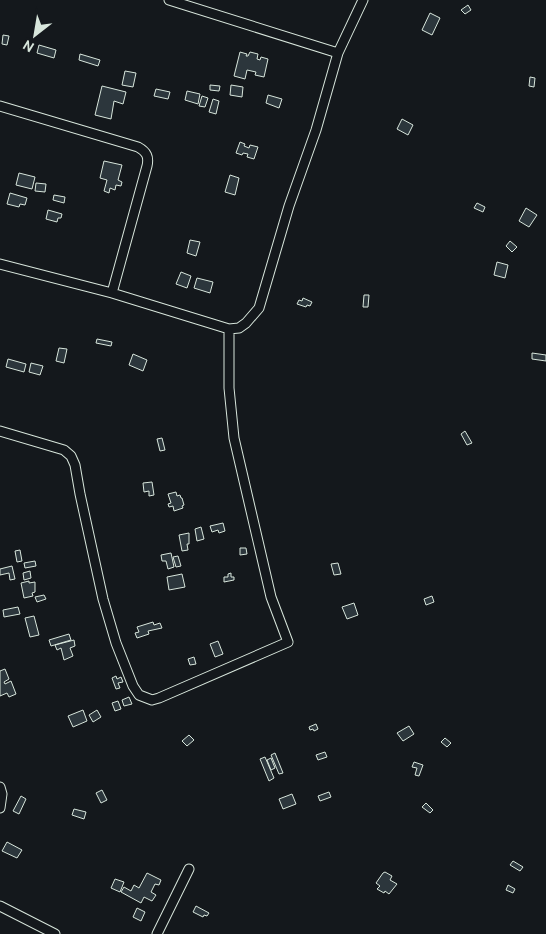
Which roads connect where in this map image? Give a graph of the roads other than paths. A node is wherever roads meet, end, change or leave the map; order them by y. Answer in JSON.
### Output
{"nodes":[{"id":1,"x":169,"y":0,"type":"edge"},
{"id":2,"x":363,"y":0,"type":"edge"},
{"id":3,"x":189,"y":3,"type":"edge"},
{"id":4,"x":338,"y":53,"type":"junction"},
{"id":5,"x":0,"y":106,"type":"edge"},
{"id":6,"x":0,"y":264,"type":"edge"},
{"id":7,"x":112,"y":293,"type":"junction"},
{"id":8,"x":230,"y":330,"type":"junction"},
{"id":9,"x":0,"y":431,"type":"edge"},
{"id":10,"x":0,"y":787,"type":"edge"},
{"id":11,"x":0,"y":808,"type":"edge"},
{"id":12,"x":189,"y":869,"type":"dead end"},
{"id":13,"x":0,"y":906,"type":"edge"},
{"id":14,"x":55,"y":934,"type":"edge"},
{"id":15,"x":157,"y":934,"type":"edge"}],
"edges":[{"from":1,"to":3,"type":"street"},
{"from":2,"to":4,"type":"street"},
{"from":3,"to":4,"type":"street"},
{"from":4,"to":8,"type":"street"},
{"from":5,"to":7,"type":"street"},
{"from":6,"to":7,"type":"street"},
{"from":7,"to":8,"type":"street"},
{"from":8,"to":9,"type":"street"},
{"from":10,"to":11,"type":"street"},
{"from":12,"to":15,"type":"street"},
{"from":13,"to":14,"type":"street"}]}
